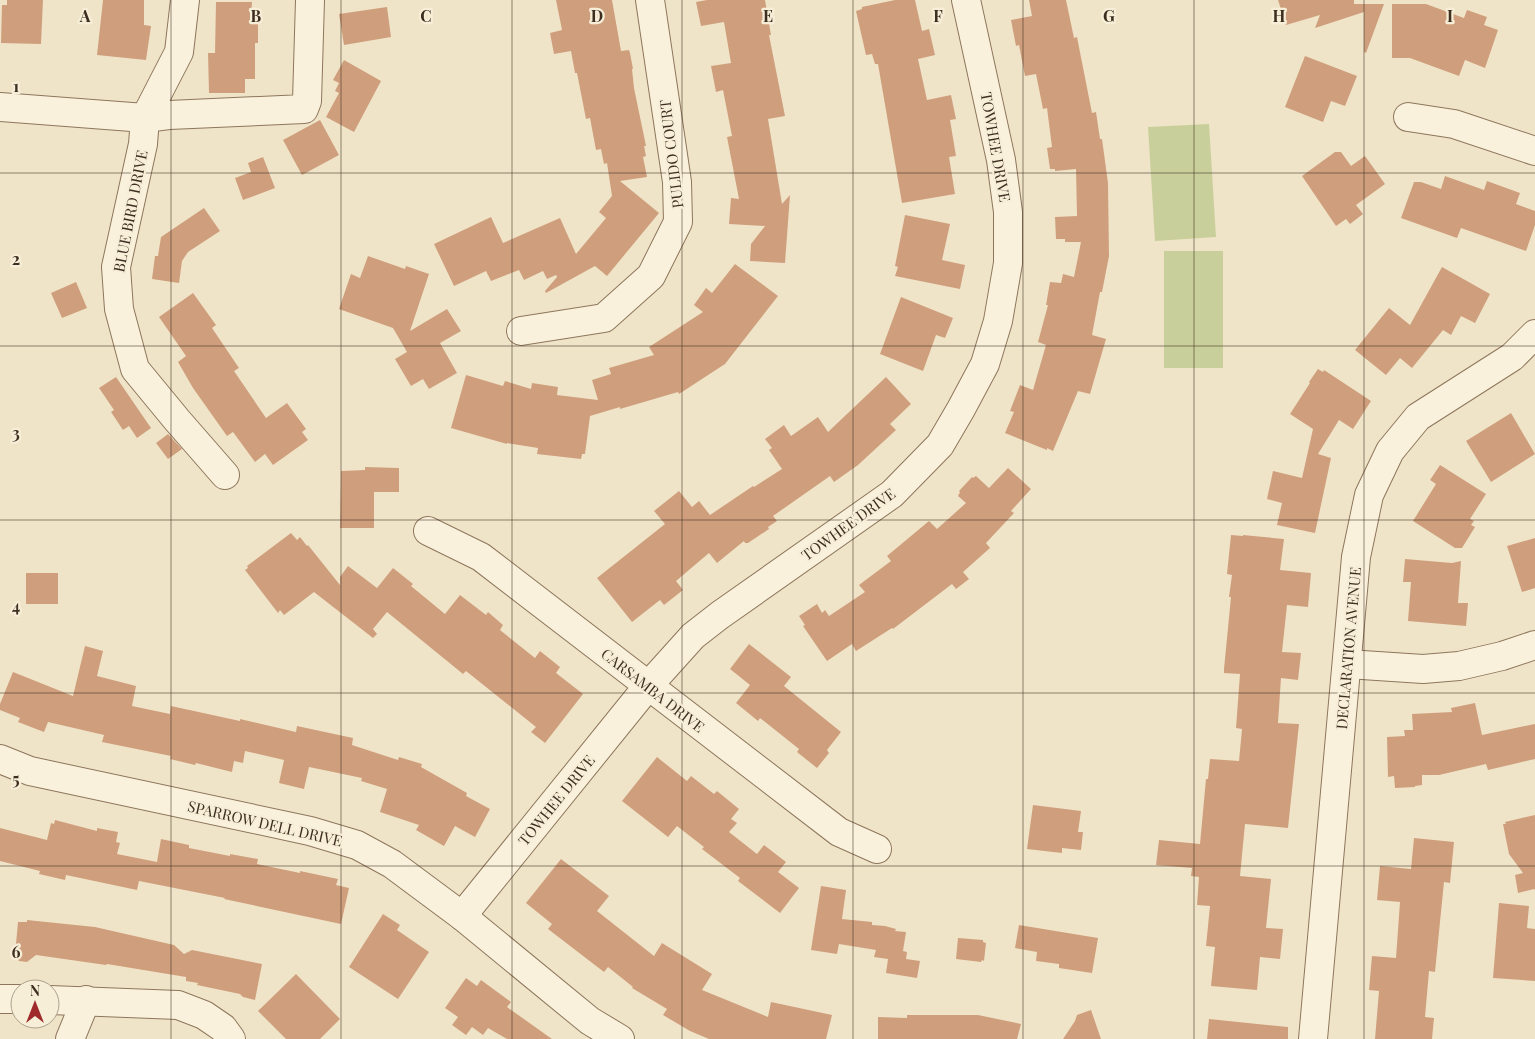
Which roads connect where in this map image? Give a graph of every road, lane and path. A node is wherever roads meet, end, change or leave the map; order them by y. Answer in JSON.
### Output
{"nodes":[{"id":1,"x":185,"y":0,"type":"edge"},
{"id":2,"x":310,"y":0,"type":"edge"},
{"id":3,"x":650,"y":0,"type":"edge"},
{"id":4,"x":966,"y":0,"type":"edge"},
{"id":5,"x":0,"y":107,"type":"edge"},
{"id":6,"x":1408,"y":117,"type":"dead end"},
{"id":7,"x":145,"y":118,"type":"junction"},
{"id":8,"x":1535,"y":151,"type":"edge"},
{"id":9,"x":521,"y":331,"type":"dead end"},
{"id":10,"x":1535,"y":334,"type":"edge"},
{"id":11,"x":224,"y":475,"type":"dead end"},
{"id":12,"x":428,"y":531,"type":"dead end"},
{"id":13,"x":1535,"y":645,"type":"edge"},
{"id":14,"x":1347,"y":664,"type":"junction"},
{"id":15,"x":648,"y":686,"type":"junction"},
{"id":16,"x":0,"y":760,"type":"edge"},
{"id":17,"x":877,"y":849,"type":"dead end"},
{"id":18,"x":462,"y":916,"type":"junction"},
{"id":19,"x":60,"y":1000,"type":"edge"},
{"id":20,"x":86,"y":1000,"type":"junction"},
{"id":21,"x":70,"y":1039,"type":"edge"},
{"id":22,"x":231,"y":1039,"type":"edge"},
{"id":23,"x":620,"y":1039,"type":"edge"},
{"id":24,"x":1314,"y":1039,"type":"edge"}],
"edges":[{"from":1,"to":7,"type":"street"},
{"from":2,"to":7,"type":"street"},
{"from":3,"to":9,"type":"street","name":"PULIDO COURT"},
{"from":4,"to":15,"type":"street","name":"TOWHEE DRIVE"},
{"from":5,"to":7,"type":"street"},
{"from":6,"to":8,"type":"street"},
{"from":7,"to":11,"type":"street","name":"BLUE BIRD DRIVE"},
{"from":10,"to":14,"type":"street","name":"DECLARATION AVENUE"},
{"from":12,"to":15,"type":"street","name":"CARSAMBA DRIVE"},
{"from":13,"to":14,"type":"street"},
{"from":14,"to":24,"type":"street","name":"DECLARATION AVENUE"},
{"from":15,"to":17,"type":"street","name":"CARSAMBA DRIVE"},
{"from":15,"to":18,"type":"street","name":"TOWHEE DRIVE"},
{"from":16,"to":18,"type":"street","name":"SPARROW DELL DRIVE"},
{"from":18,"to":23,"type":"street","name":"SPARROW DELL DRIVE"},
{"from":19,"to":20,"type":"street"},
{"from":20,"to":21,"type":"street"},
{"from":20,"to":22,"type":"street"}]}
